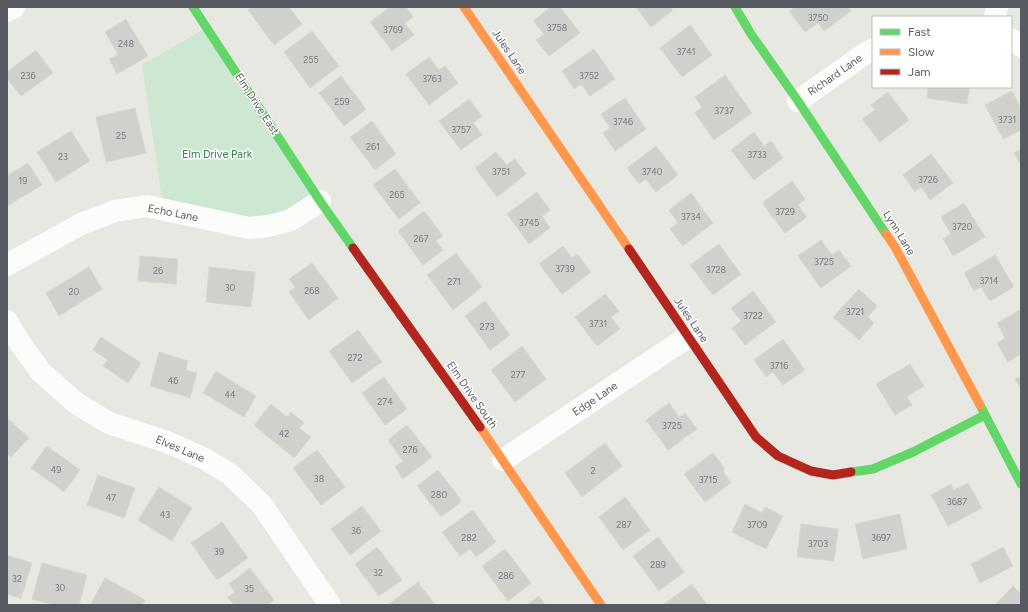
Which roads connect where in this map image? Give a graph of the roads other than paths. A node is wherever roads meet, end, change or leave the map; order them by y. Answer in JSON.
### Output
{"nodes":[{"id":1,"x":14,"y":7,"type":"edge"},
{"id":2,"x":193,"y":7,"type":"edge"},
{"id":3,"x":464,"y":7,"type":"edge"},
{"id":4,"x":735,"y":7,"type":"edge"},
{"id":5,"x":7,"y":11,"type":"edge"},
{"id":6,"x":1012,"y":40,"type":"edge"},
{"id":7,"x":1021,"y":46,"type":"edge"},
{"id":8,"x":872,"y":50,"type":"edge"},
{"id":9,"x":798,"y":101,"type":"junction"},
{"id":10,"x":320,"y":201,"type":"junction"},
{"id":11,"x":7,"y":265,"type":"edge"},
{"id":12,"x":7,"y":321,"type":"edge"},
{"id":13,"x":688,"y":337,"type":"junction"},
{"id":14,"x":985,"y":415,"type":"junction"},
{"id":15,"x":503,"y":460,"type":"junction"},
{"id":16,"x":1021,"y":484,"type":"edge"},
{"id":17,"x":330,"y":605,"type":"edge"},
{"id":18,"x":601,"y":605,"type":"edge"}],
"edges":[{"from":1,"to":5,"type":"street"},
{"from":2,"to":10,"type":"street","name":"Elm Drive East"},
{"from":3,"to":13,"type":"street","name":"Jules Lane"},
{"from":4,"to":9,"type":"street","name":"Lynn Lane"},
{"from":6,"to":7,"type":"street"},
{"from":8,"to":9,"type":"street","name":"Richard Lane"},
{"from":9,"to":14,"type":"street","name":"Lynn Lane"},
{"from":10,"to":11,"type":"street","name":"Echo Lane"},
{"from":10,"to":15,"type":"street","name":"Elm Drive South"},
{"from":12,"to":17,"type":"street","name":"Elves Lane"},
{"from":13,"to":14,"type":"street","name":"Jules Lane"},
{"from":13,"to":15,"type":"street","name":"Edge Lane"},
{"from":14,"to":16,"type":"street","name":"Lynn Lane"},
{"from":15,"to":18,"type":"street","name":"Elm Drive South"}]}
